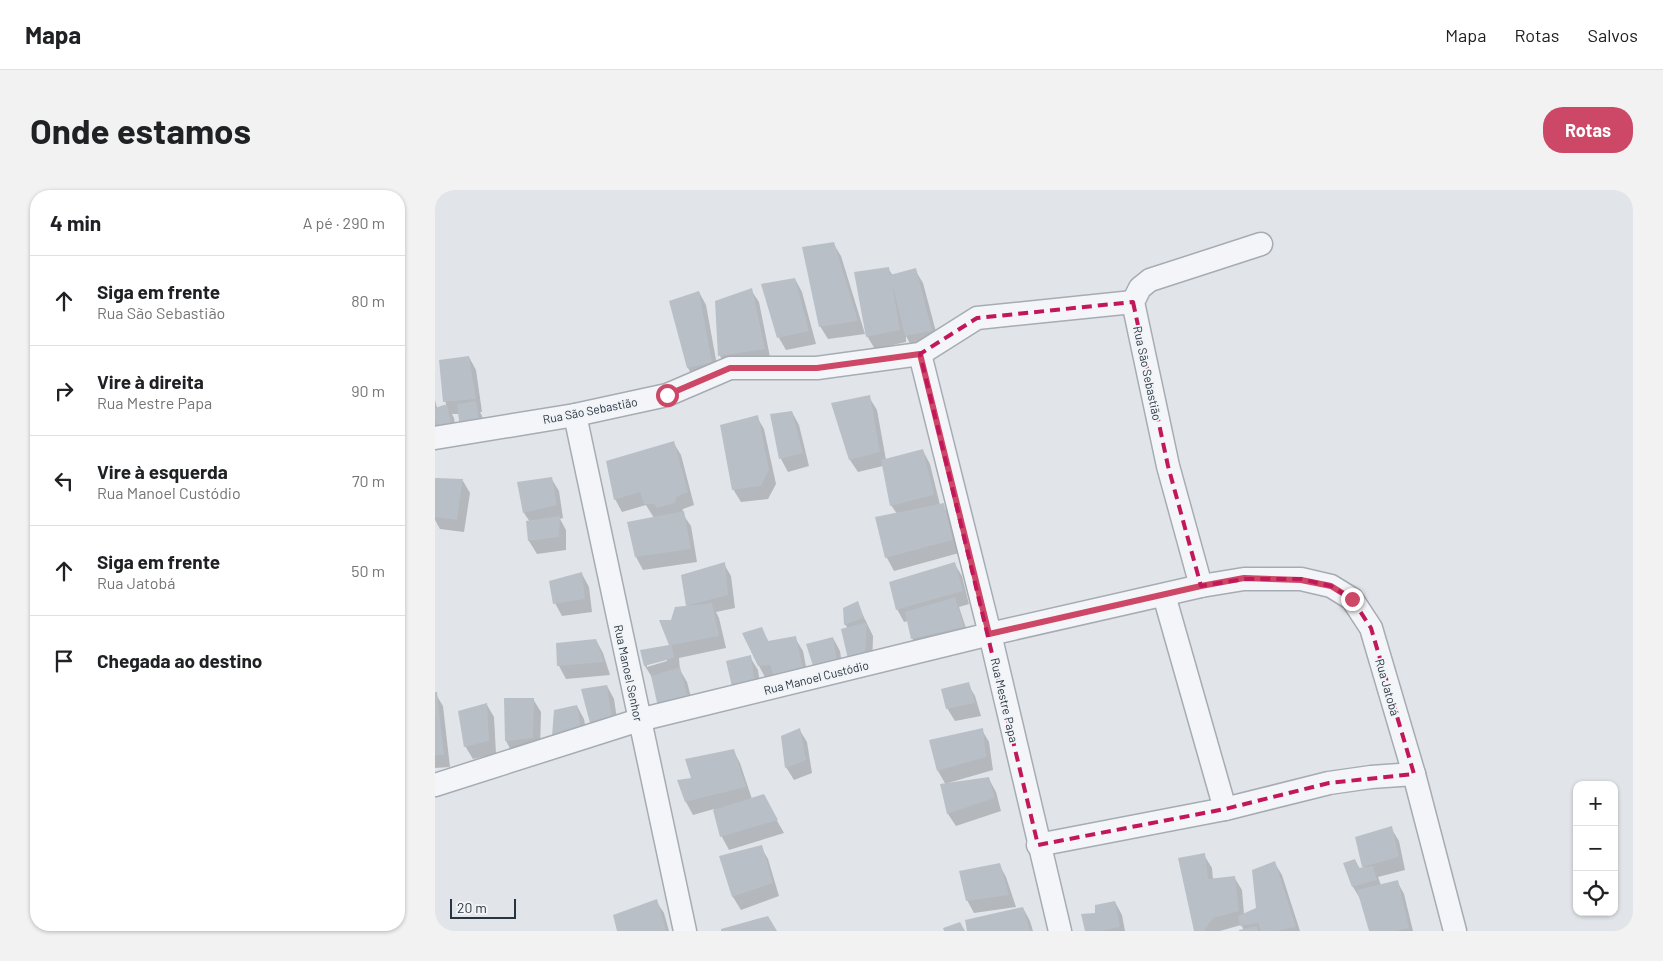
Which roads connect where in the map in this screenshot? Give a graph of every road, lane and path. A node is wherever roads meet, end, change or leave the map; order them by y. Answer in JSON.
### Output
{"nodes":[{"id":1,"x":1261,"y":244,"type":"dead end"},
{"id":2,"x":1133,"y":302,"type":"junction"},
{"id":3,"x":920,"y":354,"type":"junction"},
{"id":4,"x":575,"y":415,"type":"junction"},
{"id":5,"x":435,"y":438,"type":"edge"},
{"id":6,"x":1201,"y":586,"type":"junction"},
{"id":7,"x":1164,"y":595,"type":"junction"},
{"id":8,"x":989,"y":634,"type":"junction"},
{"id":9,"x":639,"y":720,"type":"junction"},
{"id":10,"x":1414,"y":774,"type":"junction"},
{"id":11,"x":435,"y":785,"type":"edge"},
{"id":12,"x":1225,"y":808,"type":"junction"},
{"id":13,"x":1039,"y":845,"type":"junction"},
{"id":14,"x":685,"y":931,"type":"edge"},
{"id":15,"x":1060,"y":931,"type":"edge"},
{"id":16,"x":1455,"y":931,"type":"edge"}],
"edges":[{"from":1,"to":2,"type":"street"},
{"from":2,"to":3,"type":"street"},
{"from":2,"to":6,"type":"street","name":"Rua São Sebastião"},
{"from":3,"to":4,"type":"street","name":"Rua São Sebastião"},
{"from":3,"to":8,"type":"street","name":"Rua Mestre Papa"},
{"from":4,"to":5,"type":"street","name":"Rua São Sebastião"},
{"from":4,"to":9,"type":"street","name":"Rua Manoel Senhor"},
{"from":6,"to":7,"type":"street","name":"Rua Manoel Custódio"},
{"from":6,"to":10,"type":"street","name":"Rua Jatobá"},
{"from":7,"to":8,"type":"street","name":"Rua Manoel Custódio"},
{"from":7,"to":12,"type":"street"},
{"from":8,"to":9,"type":"street","name":"Rua Manoel Custódio"},
{"from":8,"to":13,"type":"street","name":"Rua Mestre Papa"},
{"from":9,"to":11,"type":"street","name":"Rua Manoel Custódio"},
{"from":9,"to":14,"type":"street","name":"Rua Manoel Senhor"},
{"from":10,"to":12,"type":"street"},
{"from":10,"to":16,"type":"street","name":"Rua Jatobá"},
{"from":12,"to":13,"type":"street"},
{"from":13,"to":15,"type":"street","name":"Rua Mestre Papa"}]}
